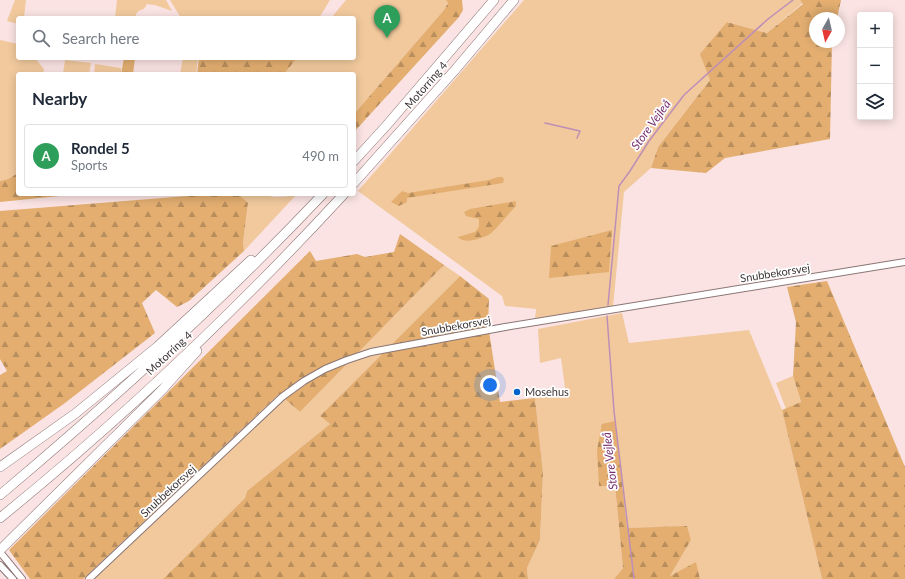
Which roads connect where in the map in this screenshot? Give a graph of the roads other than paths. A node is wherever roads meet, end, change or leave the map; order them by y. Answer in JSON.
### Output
{"nodes":[{"id":1,"x":494,"y":0,"type":"edge"},
{"id":2,"x":514,"y":0,"type":"edge"},
{"id":3,"x":356,"y":159,"type":"edge"},
{"id":4,"x":356,"y":181,"type":"edge"},
{"id":5,"x":321,"y":196,"type":"edge"},
{"id":6,"x":321,"y":196,"type":"edge"},
{"id":7,"x":342,"y":196,"type":"edge"},
{"id":8,"x":905,"y":262,"type":"edge"},
{"id":9,"x":250,"y":292,"type":"junction"},
{"id":10,"x":0,"y":466,"type":"edge"},
{"id":11,"x":0,"y":495,"type":"edge"},
{"id":12,"x":0,"y":518,"type":"edge"},
{"id":13,"x":0,"y":551,"type":"edge"},
{"id":14,"x":0,"y":565,"type":"edge"},
{"id":15,"x":13,"y":579,"type":"edge"},
{"id":16,"x":22,"y":579,"type":"edge"},
{"id":17,"x":89,"y":579,"type":"edge"}],
"edges":[{"from":1,"to":3,"type":"highway","name":"Motorring 4"},
{"from":2,"to":4,"type":"highway","name":"Motorring 4"},
{"from":5,"to":10,"type":"highway"},
{"from":6,"to":11,"type":"highway","name":"Motorring 4"},
{"from":7,"to":9,"type":"highway","name":"Motorring 4"},
{"from":8,"to":17,"type":"street","name":"Snubbekorsvej"},
{"from":9,"to":12,"type":"highway","name":"Motorring 4"},
{"from":9,"to":13,"type":"highway"},
{"from":13,"to":16,"type":"street"},
{"from":14,"to":15,"type":"street"}]}
